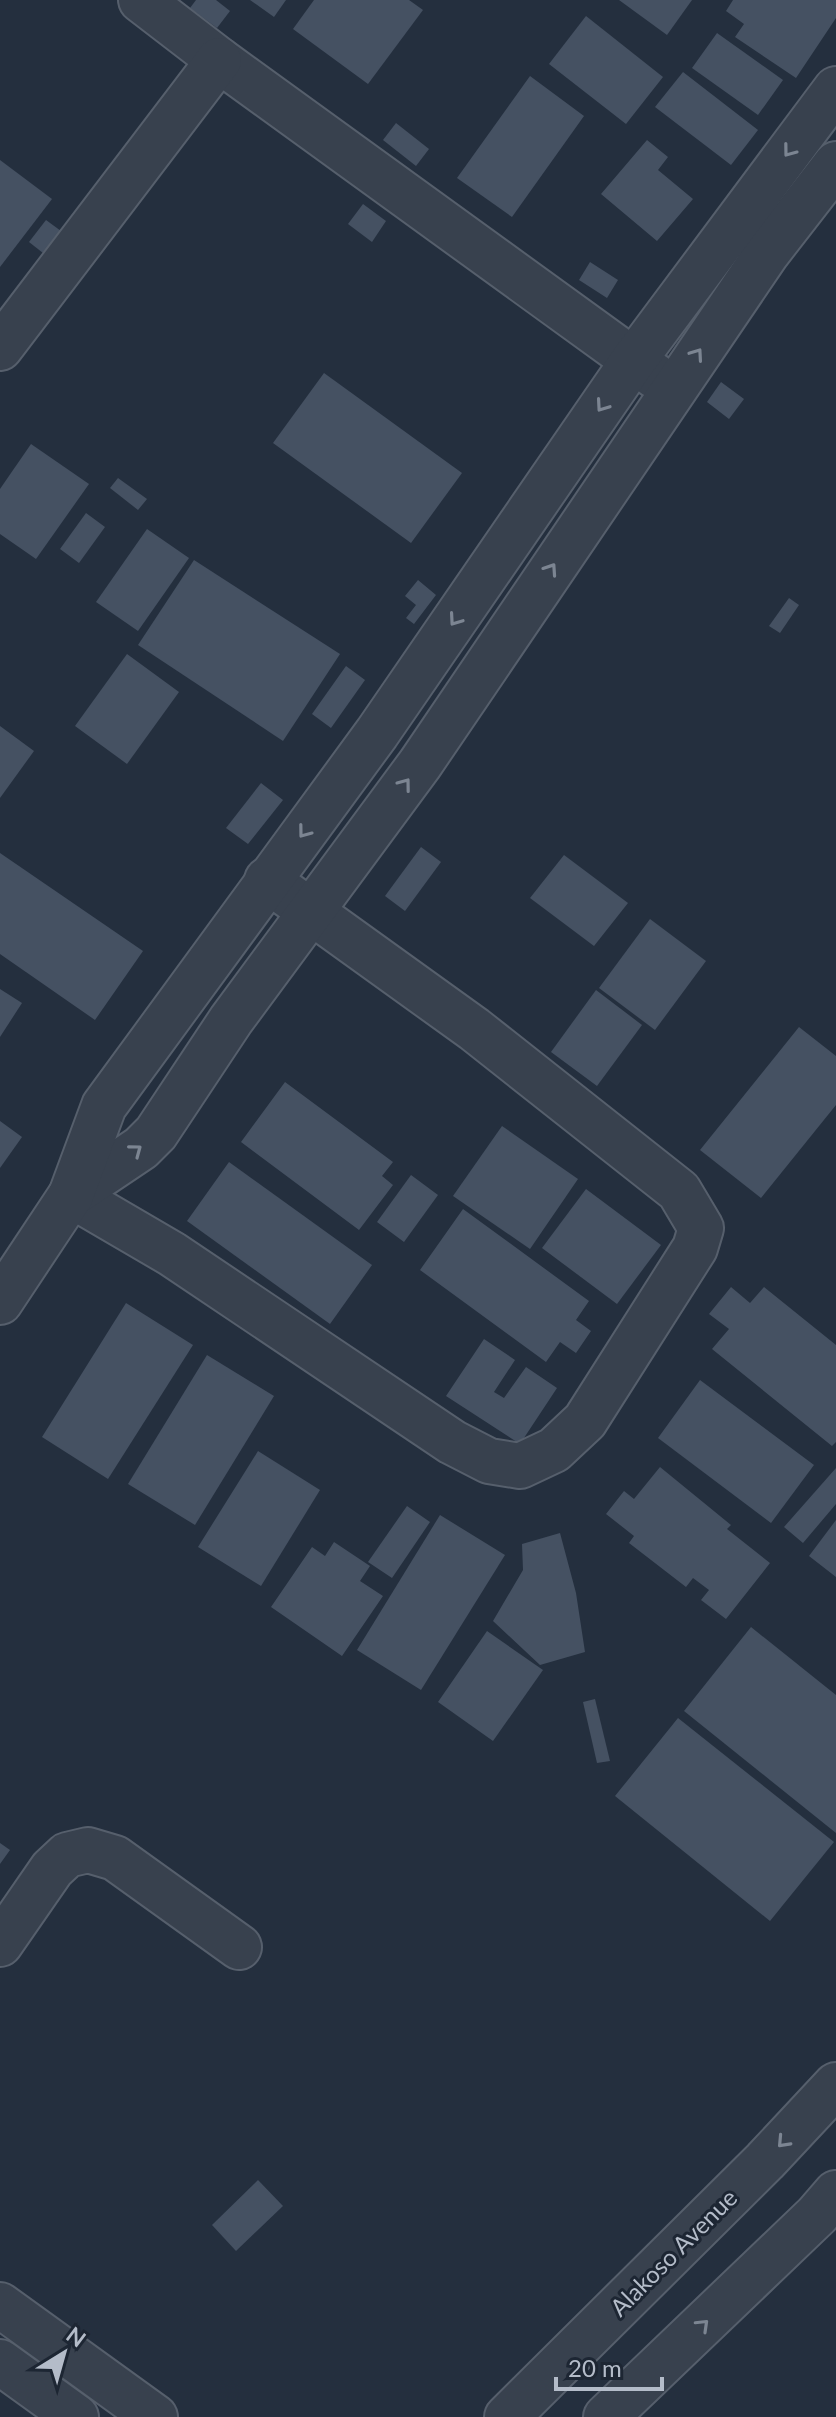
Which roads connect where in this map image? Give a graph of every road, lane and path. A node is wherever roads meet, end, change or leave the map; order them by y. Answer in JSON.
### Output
{"nodes":[{"id":1,"x":141,"y":0,"type":"edge"},
{"id":2,"x":219,"y":60,"type":"junction"},
{"id":3,"x":836,"y":89,"type":"edge"},
{"id":4,"x":836,"y":164,"type":"edge"},
{"id":5,"x":0,"y":348,"type":"edge"},
{"id":6,"x":633,"y":361,"type":"junction"},
{"id":7,"x":673,"y":389,"type":"junction"},
{"id":8,"x":267,"y":880,"type":"junction"},
{"id":9,"x":310,"y":912,"type":"junction"},
{"id":10,"x":71,"y":1195,"type":"junction"},
{"id":11,"x":0,"y":1302,"type":"edge"},
{"id":12,"x":0,"y":1944,"type":"edge"},
{"id":13,"x":239,"y":1947,"type":"dead end"},
{"id":14,"x":836,"y":2085,"type":"edge"},
{"id":15,"x":836,"y":2193,"type":"edge"},
{"id":16,"x":0,"y":2305,"type":"edge"},
{"id":17,"x":0,"y":2362,"type":"edge"},
{"id":18,"x":76,"y":2417,"type":"edge"},
{"id":19,"x":155,"y":2417,"type":"edge"},
{"id":20,"x":507,"y":2417,"type":"edge"},
{"id":21,"x":606,"y":2417,"type":"edge"}],
"edges":[{"from":1,"to":2,"type":"street"},
{"from":2,"to":5,"type":"street"},
{"from":2,"to":6,"type":"street"},
{"from":3,"to":6,"type":"street","one_way":true},
{"from":7,"to":4,"type":"street","one_way":true},
{"from":6,"to":7,"type":"street"},
{"from":6,"to":8,"type":"street","one_way":true},
{"from":9,"to":7,"type":"street","one_way":true},
{"from":8,"to":9,"type":"street"},
{"from":8,"to":10,"type":"street"},
{"from":10,"to":9,"type":"street","one_way":true},
{"from":9,"to":10,"type":"street"},
{"from":10,"to":11,"type":"street"},
{"from":12,"to":13,"type":"street"},
{"from":14,"to":20,"type":"street","name":"Alakoso Avenue","one_way":true},
{"from":21,"to":15,"type":"street","one_way":true},
{"from":16,"to":19,"type":"street"},
{"from":17,"to":18,"type":"street"}]}
